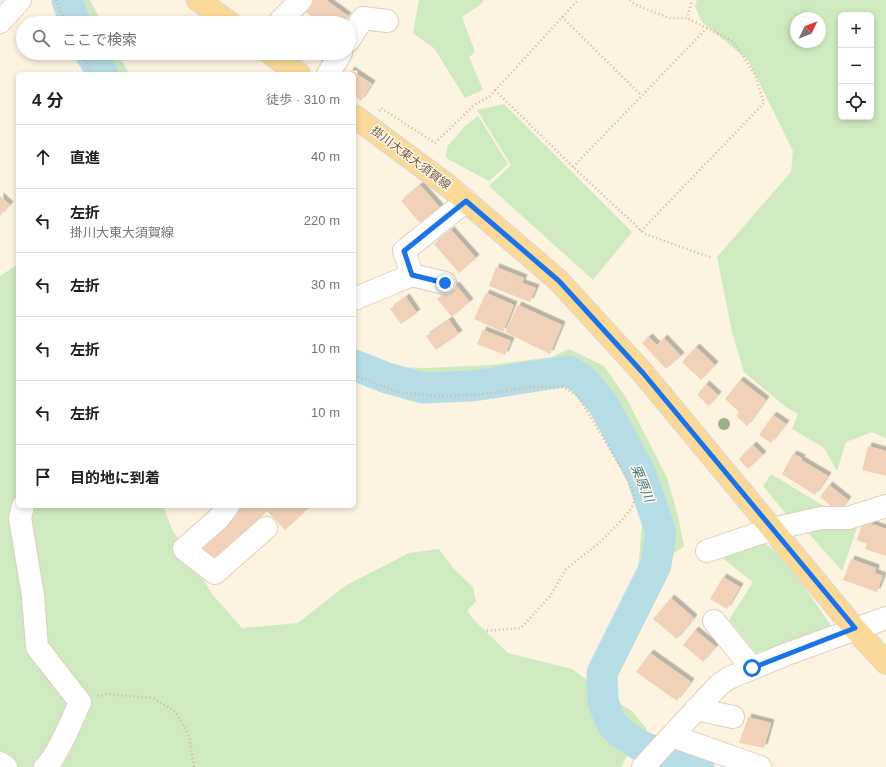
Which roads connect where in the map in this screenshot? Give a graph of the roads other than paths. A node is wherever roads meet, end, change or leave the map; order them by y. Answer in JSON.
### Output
{"nodes":[{"id":1,"x":20,"y":0,"type":"edge"},
{"id":2,"x":198,"y":0,"type":"edge"},
{"id":3,"x":301,"y":0,"type":"edge"},
{"id":4,"x":220,"y":16,"type":"edge"},
{"id":5,"x":285,"y":16,"type":"edge"},
{"id":6,"x":387,"y":21,"type":"dead end"},
{"id":7,"x":0,"y":22,"type":"edge"},
{"id":8,"x":356,"y":29,"type":"edge"},
{"id":9,"x":280,"y":60,"type":"edge"},
{"id":10,"x":337,"y":60,"type":"edge"},
{"id":11,"x":296,"y":72,"type":"edge"},
{"id":12,"x":329,"y":72,"type":"edge"},
{"id":13,"x":361,"y":121,"type":"edge"},
{"id":14,"x":466,"y":201,"type":"junction"},
{"id":15,"x":412,"y":275,"type":"junction"},
{"id":16,"x":445,"y":283,"type":"dead end"},
{"id":17,"x":356,"y":298,"type":"edge"},
{"id":18,"x":886,"y":506,"type":"edge"},
{"id":19,"x":22,"y":508,"type":"edge"},
{"id":20,"x":226,"y":508,"type":"edge"},
{"id":21,"x":266,"y":528,"type":"dead end"},
{"id":22,"x":772,"y":529,"type":"junction"},
{"id":23,"x":707,"y":551,"type":"dead end"},
{"id":24,"x":886,"y":618,"type":"edge"},
{"id":25,"x":714,"y":620,"type":"dead end"},
{"id":26,"x":855,"y":628,"type":"junction"},
{"id":27,"x":886,"y":663,"type":"edge"},
{"id":28,"x":752,"y":668,"type":"junction"},
{"id":29,"x":696,"y":709,"type":"junction"},
{"id":30,"x":733,"y":717,"type":"dead end"},
{"id":31,"x":669,"y":739,"type":"junction"},
{"id":32,"x":0,"y":763,"type":"edge"},
{"id":33,"x":6,"y":767,"type":"edge"},
{"id":34,"x":45,"y":767,"type":"edge"},
{"id":35,"x":643,"y":767,"type":"edge"},
{"id":36,"x":760,"y":767,"type":"edge"}],
"edges":[{"from":1,"to":7,"type":"street"},
{"from":2,"to":4,"type":"main road"},
{"from":3,"to":5,"type":"street"},
{"from":6,"to":8,"type":"street"},
{"from":9,"to":11,"type":"main road"},
{"from":10,"to":12,"type":"street"},
{"from":13,"to":14,"type":"main road","name":"掛川大東大須賀線"},
{"from":14,"to":15,"type":"street"},
{"from":14,"to":22,"type":"main road","name":"掛川大東大須賀線"},
{"from":15,"to":16,"type":"street"},
{"from":15,"to":17,"type":"street"},
{"from":18,"to":22,"type":"street"},
{"from":19,"to":34,"type":"street"},
{"from":20,"to":21,"type":"street"},
{"from":22,"to":23,"type":"street"},
{"from":22,"to":26,"type":"main road","name":"掛川大東大須賀線"},
{"from":24,"to":26,"type":"street"},
{"from":25,"to":28,"type":"street"},
{"from":26,"to":27,"type":"main road","name":"掛川大東大須賀線"},
{"from":26,"to":28,"type":"street"},
{"from":28,"to":29,"type":"street"},
{"from":29,"to":30,"type":"street"},
{"from":29,"to":31,"type":"street"},
{"from":31,"to":35,"type":"street"},
{"from":31,"to":36,"type":"street"},
{"from":32,"to":33,"type":"street"}]}
